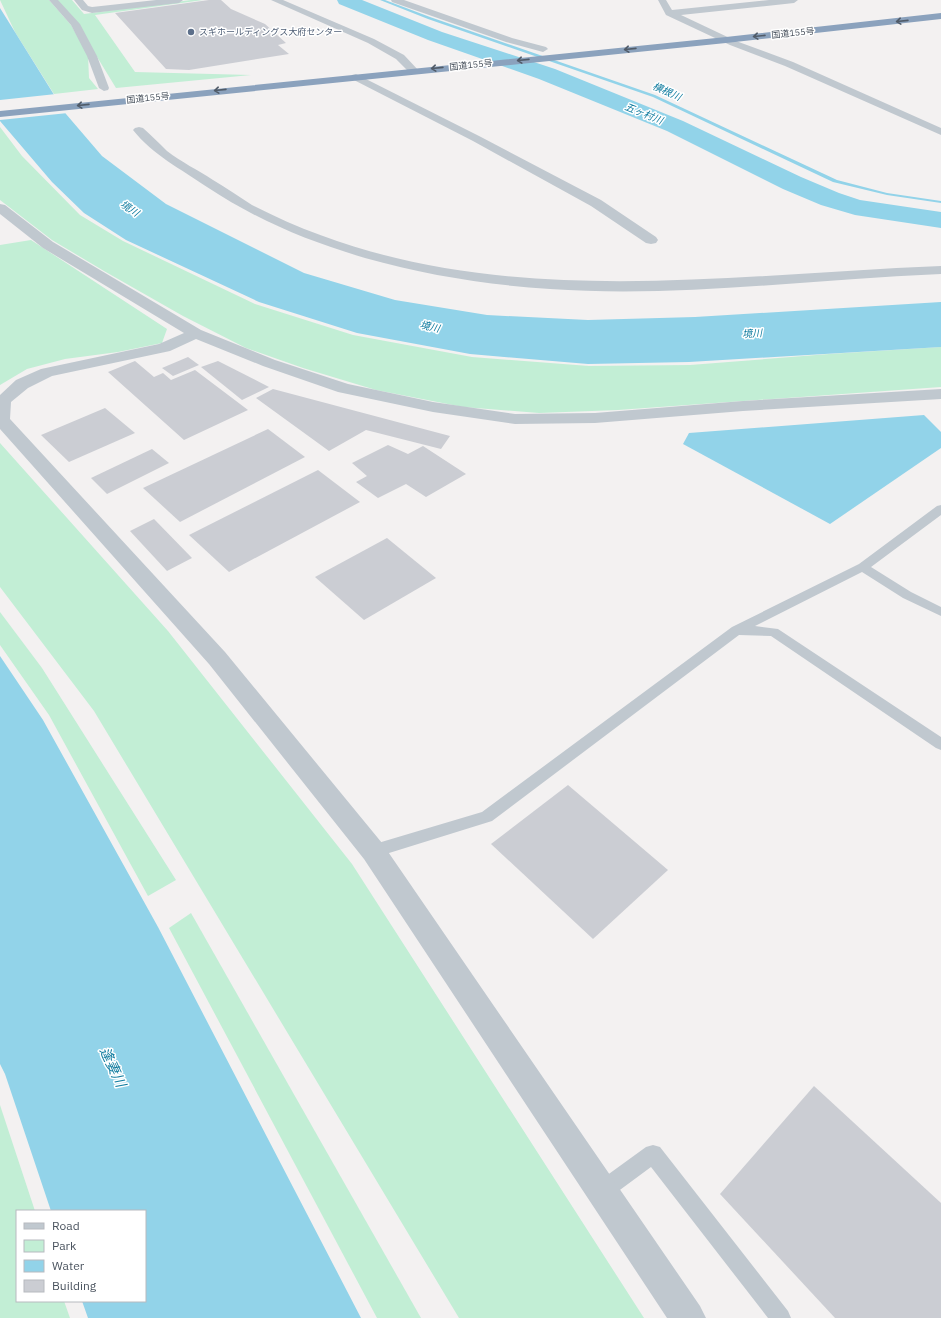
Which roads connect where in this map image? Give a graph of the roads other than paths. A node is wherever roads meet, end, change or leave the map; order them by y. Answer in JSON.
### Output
{"nodes":[{"id":1,"x":53,"y":0,"type":"edge"},
{"id":2,"x":78,"y":0,"type":"edge"},
{"id":3,"x":179,"y":0,"type":"edge"},
{"id":4,"x":275,"y":0,"type":"edge"},
{"id":5,"x":395,"y":0,"type":"edge"},
{"id":6,"x":662,"y":0,"type":"edge"},
{"id":7,"x":794,"y":0,"type":"edge"},
{"id":8,"x":941,"y":8,"type":"edge"},
{"id":9,"x":669,"y":13,"type":"junction"},
{"id":10,"x":941,"y":16,"type":"edge"},
{"id":11,"x":711,"y":32,"type":"junction"},
{"id":12,"x":726,"y":40,"type":"junction"},
{"id":13,"x":540,"y":50,"type":"junction"},
{"id":14,"x":410,"y":67,"type":"junction"},
{"id":15,"x":356,"y":76,"type":"junction"},
{"id":16,"x":104,"y":88,"type":"dead end"},
{"id":17,"x":0,"y":105,"type":"edge"},
{"id":18,"x":0,"y":114,"type":"edge"},
{"id":19,"x":139,"y":130,"type":"dead end"},
{"id":20,"x":941,"y":132,"type":"edge"},
{"id":21,"x":0,"y":208,"type":"edge"},
{"id":22,"x":652,"y":240,"type":"dead end"},
{"id":23,"x":941,"y":270,"type":"edge"},
{"id":24,"x":196,"y":333,"type":"junction"},
{"id":25,"x":941,"y":394,"type":"edge"},
{"id":26,"x":941,"y":509,"type":"edge"},
{"id":27,"x":863,"y":567,"type":"junction"},
{"id":28,"x":941,"y":612,"type":"edge"},
{"id":29,"x":736,"y":630,"type":"junction"},
{"id":30,"x":941,"y":744,"type":"edge"},
{"id":31,"x":372,"y":851,"type":"junction"},
{"id":32,"x":602,"y":1191,"type":"junction"},
{"id":33,"x":688,"y":1318,"type":"edge"},
{"id":34,"x":781,"y":1318,"type":"edge"}],
"edges":[{"from":1,"to":16,"type":"street"},
{"from":2,"to":3,"type":"street"},
{"from":4,"to":14,"type":"street"},
{"from":5,"to":13,"type":"street"},
{"from":6,"to":9,"type":"street"},
{"from":7,"to":9,"type":"street"},
{"from":8,"to":11,"type":"highway","name":"国道155号"},
{"from":9,"to":11,"type":"street"},
{"from":10,"to":12,"type":"highway","name":"国道155号","one_way":true},
{"from":11,"to":12,"type":"street"},
{"from":11,"to":13,"type":"highway","name":"国道155号"},
{"from":12,"to":14,"type":"highway","name":"国道155号","one_way":true},
{"from":12,"to":20,"type":"street"},
{"from":13,"to":14,"type":"highway","name":"国道155号"},
{"from":14,"to":15,"type":"highway","name":"国道155号"},
{"from":14,"to":17,"type":"highway","name":"国道155号"},
{"from":15,"to":18,"type":"highway","name":"国道155号","one_way":true},
{"from":15,"to":22,"type":"street"},
{"from":19,"to":23,"type":"street"},
{"from":21,"to":24,"type":"street"},
{"from":24,"to":25,"type":"street"},
{"from":24,"to":31,"type":"street"},
{"from":26,"to":27,"type":"lane"},
{"from":27,"to":28,"type":"lane"},
{"from":27,"to":29,"type":"lane"},
{"from":29,"to":30,"type":"lane"},
{"from":29,"to":31,"type":"lane"},
{"from":31,"to":32,"type":"street"},
{"from":32,"to":33,"type":"street"},
{"from":32,"to":34,"type":"lane"}]}
